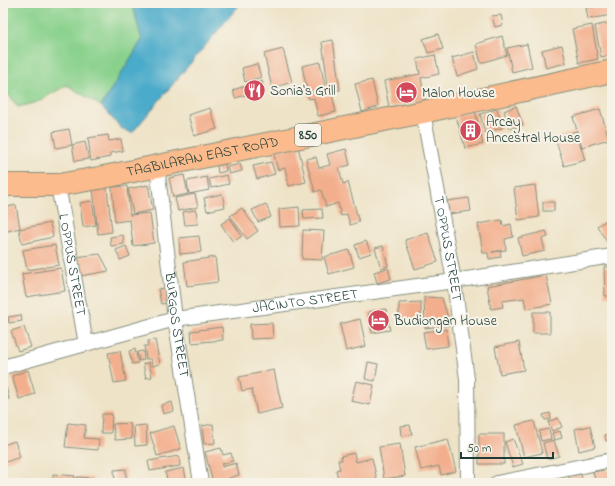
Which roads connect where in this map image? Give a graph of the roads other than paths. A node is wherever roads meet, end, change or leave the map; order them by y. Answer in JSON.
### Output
{"nodes":[{"id":1,"x":612,"y":71,"type":"edge"},
{"id":2,"x":424,"y":112,"type":"junction"},
{"id":3,"x":157,"y":166,"type":"junction"},
{"id":4,"x":3,"y":185,"type":"edge"},
{"id":5,"x":58,"y":185,"type":"junction"},
{"id":6,"x":612,"y":256,"type":"edge"},
{"id":7,"x":454,"y":281,"type":"junction"},
{"id":8,"x":175,"y":319,"type":"junction"},
{"id":9,"x":86,"y":344,"type":"junction"},
{"id":10,"x":3,"y":367,"type":"edge"},
{"id":11,"x":612,"y":460,"type":"edge"},
{"id":12,"x":201,"y":483,"type":"edge"},
{"id":13,"x":468,"y":483,"type":"edge"},
{"id":14,"x":497,"y":483,"type":"edge"}],
"edges":[{"from":1,"to":2,"type":"main road","name":"TAGBILARAN EAST ROAD","number":"850"},
{"from":2,"to":3,"type":"main road","name":"TAGBILARAN EAST ROAD","number":"850"},
{"from":2,"to":7,"type":"street","name":"T OPPUS STREET"},
{"from":3,"to":5,"type":"main road","name":"TAGBILARAN EAST ROAD","number":"850"},
{"from":3,"to":8,"type":"street","name":"BURGOS STREET"},
{"from":4,"to":5,"type":"main road","name":"TAGBILARAN EAST ROAD","number":"850"},
{"from":5,"to":9,"type":"street","name":"L OPPUS STREET"},
{"from":6,"to":7,"type":"street","name":"JACINTO STREET"},
{"from":7,"to":8,"type":"street","name":"JACINTO STREET"},
{"from":7,"to":13,"type":"street","name":"T OPPUS STREET"},
{"from":8,"to":9,"type":"street","name":"JACINTO STREET"},
{"from":8,"to":12,"type":"street","name":"BURGOS STREET"},
{"from":9,"to":10,"type":"street","name":"JACINTO STREET"},
{"from":11,"to":14,"type":"street"}]}
